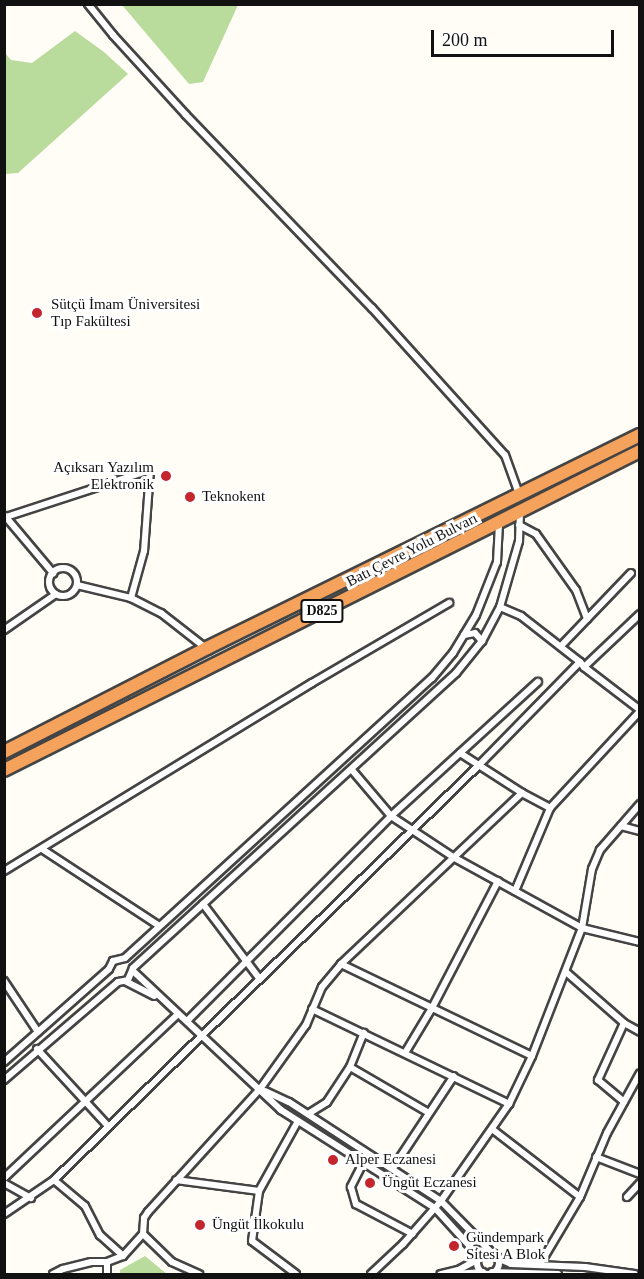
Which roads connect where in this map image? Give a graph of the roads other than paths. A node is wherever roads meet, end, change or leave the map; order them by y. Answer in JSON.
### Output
{"nodes":[{"id":1,"x":88,"y":4,"type":"edge"},
{"id":2,"x":639,"y":435,"type":"edge"},
{"id":3,"x":639,"y":452,"type":"edge"},
{"id":4,"x":519,"y":494,"type":"junction"},
{"id":5,"x":5,"y":516,"type":"edge"},
{"id":6,"x":520,"y":519,"type":"junction"},
{"id":7,"x":499,"y":523,"type":"junction"},
{"id":8,"x":53,"y":573,"type":"junction"},
{"id":9,"x":631,"y":573,"type":"dead end"},
{"id":10,"x":77,"y":585,"type":"junction"},
{"id":11,"x":56,"y":594,"type":"junction"},
{"id":12,"x":131,"y":598,"type":"junction"},
{"id":13,"x":449,"y":603,"type":"dead end"},
{"id":14,"x":500,"y":607,"type":"junction"},
{"id":15,"x":639,"y":614,"type":"edge"},
{"id":16,"x":587,"y":618,"type":"junction"},
{"id":17,"x":4,"y":630,"type":"edge"},
{"id":18,"x":464,"y":635,"type":"junction"},
{"id":19,"x":482,"y":641,"type":"junction"},
{"id":20,"x":561,"y":646,"type":"junction"},
{"id":21,"x":207,"y":648,"type":"junction"},
{"id":22,"x":582,"y":665,"type":"junction"},
{"id":23,"x":538,"y":682,"type":"dead end"},
{"id":24,"x":639,"y":710,"type":"edge"},
{"id":25,"x":4,"y":752,"type":"edge"},
{"id":26,"x":460,"y":753,"type":"junction"},
{"id":27,"x":479,"y":765,"type":"junction"},
{"id":28,"x":4,"y":770,"type":"edge"},
{"id":29,"x":352,"y":770,"type":"junction"},
{"id":30,"x":522,"y":793,"type":"junction"},
{"id":31,"x":639,"y":804,"type":"edge"},
{"id":32,"x":550,"y":808,"type":"junction"},
{"id":33,"x":391,"y":816,"type":"junction"},
{"id":34,"x":621,"y":826,"type":"junction"},
{"id":35,"x":411,"y":831,"type":"junction"},
{"id":36,"x":639,"y":831,"type":"edge"},
{"id":37,"x":42,"y":849,"type":"junction"},
{"id":38,"x":453,"y":857,"type":"junction"},
{"id":39,"x":4,"y":871,"type":"edge"},
{"id":40,"x":498,"y":881,"type":"junction"},
{"id":41,"x":515,"y":891,"type":"junction"},
{"id":42,"x":203,"y":904,"type":"junction"},
{"id":43,"x":159,"y":926,"type":"junction"},
{"id":44,"x":582,"y":928,"type":"junction"},
{"id":45,"x":639,"y":942,"type":"edge"},
{"id":46,"x":125,"y":958,"type":"junction"},
{"id":47,"x":247,"y":961,"type":"junction"},
{"id":48,"x":341,"y":964,"type":"junction"},
{"id":49,"x":109,"y":969,"type":"junction"},
{"id":50,"x":133,"y":970,"type":"junction"},
{"id":51,"x":566,"y":972,"type":"junction"},
{"id":52,"x":259,"y":978,"type":"junction"},
{"id":53,"x":4,"y":981,"type":"edge"},
{"id":54,"x":121,"y":982,"type":"junction"},
{"id":55,"x":161,"y":999,"type":"junction"},
{"id":56,"x":432,"y":1008,"type":"junction"},
{"id":57,"x":312,"y":1009,"type":"junction"},
{"id":58,"x":178,"y":1014,"type":"junction"},
{"id":59,"x":187,"y":1021,"type":"junction"},
{"id":60,"x":624,"y":1023,"type":"junction"},
{"id":61,"x":38,"y":1032,"type":"junction"},
{"id":62,"x":639,"y":1032,"type":"edge"},
{"id":63,"x":364,"y":1033,"type":"junction"},
{"id":64,"x":201,"y":1034,"type":"junction"},
{"id":65,"x":37,"y":1049,"type":"junction"},
{"id":66,"x":405,"y":1053,"type":"junction"},
{"id":67,"x":532,"y":1056,"type":"junction"},
{"id":68,"x":4,"y":1062,"type":"edge"},
{"id":69,"x":350,"y":1067,"type":"junction"},
{"id":70,"x":639,"y":1073,"type":"edge"},
{"id":71,"x":454,"y":1076,"type":"junction"},
{"id":72,"x":4,"y":1080,"type":"edge"},
{"id":73,"x":260,"y":1089,"type":"junction"},
{"id":74,"x":87,"y":1100,"type":"junction"},
{"id":75,"x":624,"y":1102,"type":"junction"},
{"id":76,"x":509,"y":1104,"type":"junction"},
{"id":77,"x":429,"y":1113,"type":"junction"},
{"id":78,"x":308,"y":1114,"type":"junction"},
{"id":79,"x":298,"y":1121,"type":"junction"},
{"id":80,"x":108,"y":1126,"type":"junction"},
{"id":81,"x":492,"y":1129,"type":"junction"},
{"id":82,"x":596,"y":1157,"type":"junction"},
{"id":83,"x":363,"y":1163,"type":"junction"},
{"id":84,"x":393,"y":1168,"type":"junction"},
{"id":85,"x":639,"y":1174,"type":"edge"},
{"id":86,"x":4,"y":1178,"type":"edge"},
{"id":87,"x":54,"y":1180,"type":"junction"},
{"id":88,"x":176,"y":1180,"type":"junction"},
{"id":89,"x":4,"y":1183,"type":"edge"},
{"id":90,"x":639,"y":1183,"type":"edge"},
{"id":91,"x":259,"y":1191,"type":"junction"},
{"id":92,"x":580,"y":1197,"type":"junction"},
{"id":93,"x":627,"y":1197,"type":"dead end"},
{"id":94,"x":31,"y":1198,"type":"junction"},
{"id":95,"x":441,"y":1201,"type":"junction"},
{"id":96,"x":435,"y":1208,"type":"junction"},
{"id":97,"x":4,"y":1214,"type":"edge"},
{"id":98,"x":143,"y":1234,"type":"junction"},
{"id":99,"x":413,"y":1234,"type":"junction"},
{"id":100,"x":123,"y":1256,"type":"junction"},
{"id":101,"x":495,"y":1256,"type":"junction"},
{"id":102,"x":477,"y":1260,"type":"junction"},
{"id":103,"x":107,"y":1262,"type":"junction"},
{"id":104,"x":540,"y":1264,"type":"junction"},
{"id":105,"x":639,"y":1266,"type":"edge"},
{"id":106,"x":488,"y":1273,"type":"edge"},
{"id":107,"x":544,"y":1274,"type":"edge"},
{"id":108,"x":634,"y":1274,"type":"edge"},
{"id":109,"x":53,"y":1275,"type":"edge"},
{"id":110,"x":107,"y":1275,"type":"edge"},
{"id":111,"x":200,"y":1275,"type":"edge"},
{"id":112,"x":296,"y":1275,"type":"edge"},
{"id":113,"x":371,"y":1275,"type":"edge"},
{"id":114,"x":440,"y":1275,"type":"edge"},
{"id":115,"x":453,"y":1275,"type":"edge"},
{"id":116,"x":558,"y":1275,"type":"edge"}],
"edges":[{"from":1,"to":4,"type":"street"},
{"from":2,"to":4,"type":"highway","name":"Batı Çevre Yolu Bulvarı","number":"D825"},
{"from":3,"to":6,"type":"highway","name":"Batı Çevre Yolu Bulvarı","number":"D825"},
{"from":4,"to":21,"type":"highway","name":"Batı Çevre Yolu Bulvarı","number":"D825"},
{"from":5,"to":8,"type":"street"},
{"from":5,"to":12,"type":"street"},
{"from":6,"to":7,"type":"highway","name":"Batı Çevre Yolu Bulvarı","number":"D825"},
{"from":6,"to":14,"type":"street"},
{"from":6,"to":16,"type":"street"},
{"from":7,"to":18,"type":"street"},
{"from":7,"to":28,"type":"highway","name":"Batı Çevre Yolu Bulvarı","number":"D825"},
{"from":8,"to":10,"type":"street"},
{"from":8,"to":11,"type":"street"},
{"from":9,"to":16,"type":"street"},
{"from":10,"to":11,"type":"street"},
{"from":10,"to":12,"type":"street"},
{"from":11,"to":17,"type":"street"},
{"from":12,"to":21,"type":"street"},
{"from":13,"to":37,"type":"street"},
{"from":14,"to":19,"type":"street"},
{"from":14,"to":20,"type":"street"},
{"from":15,"to":22,"type":"street"},
{"from":16,"to":20,"type":"street"},
{"from":18,"to":19,"type":"street"},
{"from":18,"to":43,"type":"street"},
{"from":19,"to":29,"type":"street"},
{"from":20,"to":22,"type":"street"},
{"from":21,"to":25,"type":"highway","name":"Batı Çevre Yolu Bulvarı","number":"D825"},
{"from":22,"to":24,"type":"street"},
{"from":22,"to":27,"type":"street"},
{"from":23,"to":26,"type":"street"},
{"from":24,"to":32,"type":"street"},
{"from":26,"to":27,"type":"street"},
{"from":26,"to":33,"type":"street"},
{"from":27,"to":30,"type":"street"},
{"from":27,"to":35,"type":"street"},
{"from":29,"to":33,"type":"street"},
{"from":29,"to":42,"type":"street"},
{"from":30,"to":32,"type":"street"},
{"from":30,"to":38,"type":"street"},
{"from":31,"to":34,"type":"street"},
{"from":32,"to":41,"type":"street"},
{"from":33,"to":35,"type":"street"},
{"from":33,"to":47,"type":"street"},
{"from":34,"to":36,"type":"street"},
{"from":34,"to":44,"type":"street"},
{"from":35,"to":38,"type":"street"},
{"from":35,"to":52,"type":"street"},
{"from":37,"to":39,"type":"street"},
{"from":37,"to":43,"type":"street"},
{"from":38,"to":40,"type":"street"},
{"from":38,"to":48,"type":"street"},
{"from":40,"to":41,"type":"street"},
{"from":40,"to":56,"type":"street"},
{"from":41,"to":44,"type":"street"},
{"from":42,"to":47,"type":"street"},
{"from":42,"to":50,"type":"street"},
{"from":43,"to":46,"type":"street"},
{"from":44,"to":45,"type":"street"},
{"from":44,"to":51,"type":"street"},
{"from":46,"to":49,"type":"street"},
{"from":46,"to":50,"type":"street"},
{"from":47,"to":52,"type":"street"},
{"from":47,"to":59,"type":"street"},
{"from":48,"to":56,"type":"street"},
{"from":48,"to":57,"type":"street"},
{"from":49,"to":54,"type":"street"},
{"from":49,"to":61,"type":"street"},
{"from":50,"to":54,"type":"street"},
{"from":50,"to":55,"type":"street"},
{"from":51,"to":60,"type":"street"},
{"from":51,"to":67,"type":"street"},
{"from":52,"to":64,"type":"street"},
{"from":53,"to":61,"type":"street"},
{"from":54,"to":55,"type":"street"},
{"from":54,"to":65,"type":"street"},
{"from":55,"to":58,"type":"street"},
{"from":56,"to":66,"type":"street"},
{"from":56,"to":67,"type":"street"},
{"from":57,"to":63,"type":"street"},
{"from":57,"to":73,"type":"street"},
{"from":58,"to":59,"type":"street"},
{"from":58,"to":74,"type":"street"},
{"from":59,"to":64,"type":"street"},
{"from":60,"to":62,"type":"street"},
{"from":60,"to":75,"type":"street"},
{"from":61,"to":68,"type":"street"},
{"from":63,"to":66,"type":"street"},
{"from":63,"to":69,"type":"street"},
{"from":64,"to":73,"type":"street"},
{"from":64,"to":80,"type":"street"},
{"from":65,"to":72,"type":"street"},
{"from":65,"to":74,"type":"street"},
{"from":66,"to":71,"type":"street"},
{"from":67,"to":76,"type":"street"},
{"from":69,"to":77,"type":"street"},
{"from":69,"to":78,"type":"street"},
{"from":70,"to":75,"type":"street"},
{"from":71,"to":76,"type":"street"},
{"from":71,"to":77,"type":"street"},
{"from":73,"to":78,"type":"street"},
{"from":73,"to":79,"type":"street"},
{"from":73,"to":88,"type":"street"},
{"from":74,"to":80,"type":"street"},
{"from":74,"to":86,"type":"street"},
{"from":75,"to":82,"type":"street"},
{"from":76,"to":81,"type":"street"},
{"from":77,"to":84,"type":"street"},
{"from":78,"to":84,"type":"street"},
{"from":79,"to":83,"type":"street"},
{"from":79,"to":91,"type":"street"},
{"from":80,"to":87,"type":"street"},
{"from":81,"to":92,"type":"street"},
{"from":81,"to":95,"type":"street"},
{"from":82,"to":85,"type":"street"},
{"from":82,"to":92,"type":"street"},
{"from":83,"to":96,"type":"street"},
{"from":83,"to":99,"type":"street"},
{"from":84,"to":95,"type":"street"},
{"from":87,"to":94,"type":"street"},
{"from":87,"to":100,"type":"street"},
{"from":88,"to":91,"type":"street"},
{"from":88,"to":98,"type":"street"},
{"from":89,"to":94,"type":"street"},
{"from":90,"to":93,"type":"street"},
{"from":91,"to":112,"type":"street"},
{"from":92,"to":104,"type":"street"},
{"from":94,"to":97,"type":"street"},
{"from":95,"to":96,"type":"street"},
{"from":95,"to":101,"type":"street"},
{"from":96,"to":99,"type":"street"},
{"from":96,"to":102,"type":"street"},
{"from":98,"to":100,"type":"street"},
{"from":98,"to":111,"type":"street"},
{"from":99,"to":113,"type":"street"},
{"from":100,"to":103,"type":"street"},
{"from":101,"to":102,"type":"street"},
{"from":101,"to":104,"type":"street"},
{"from":101,"to":106,"type":"street"},
{"from":102,"to":106,"type":"street"},
{"from":102,"to":114,"type":"street"},
{"from":103,"to":109,"type":"street"},
{"from":103,"to":110,"type":"street"},
{"from":104,"to":108,"type":"street"},
{"from":105,"to":108,"type":"street"},
{"from":106,"to":107,"type":"street"},
{"from":106,"to":115,"type":"street"},
{"from":107,"to":116,"type":"street"}]}
